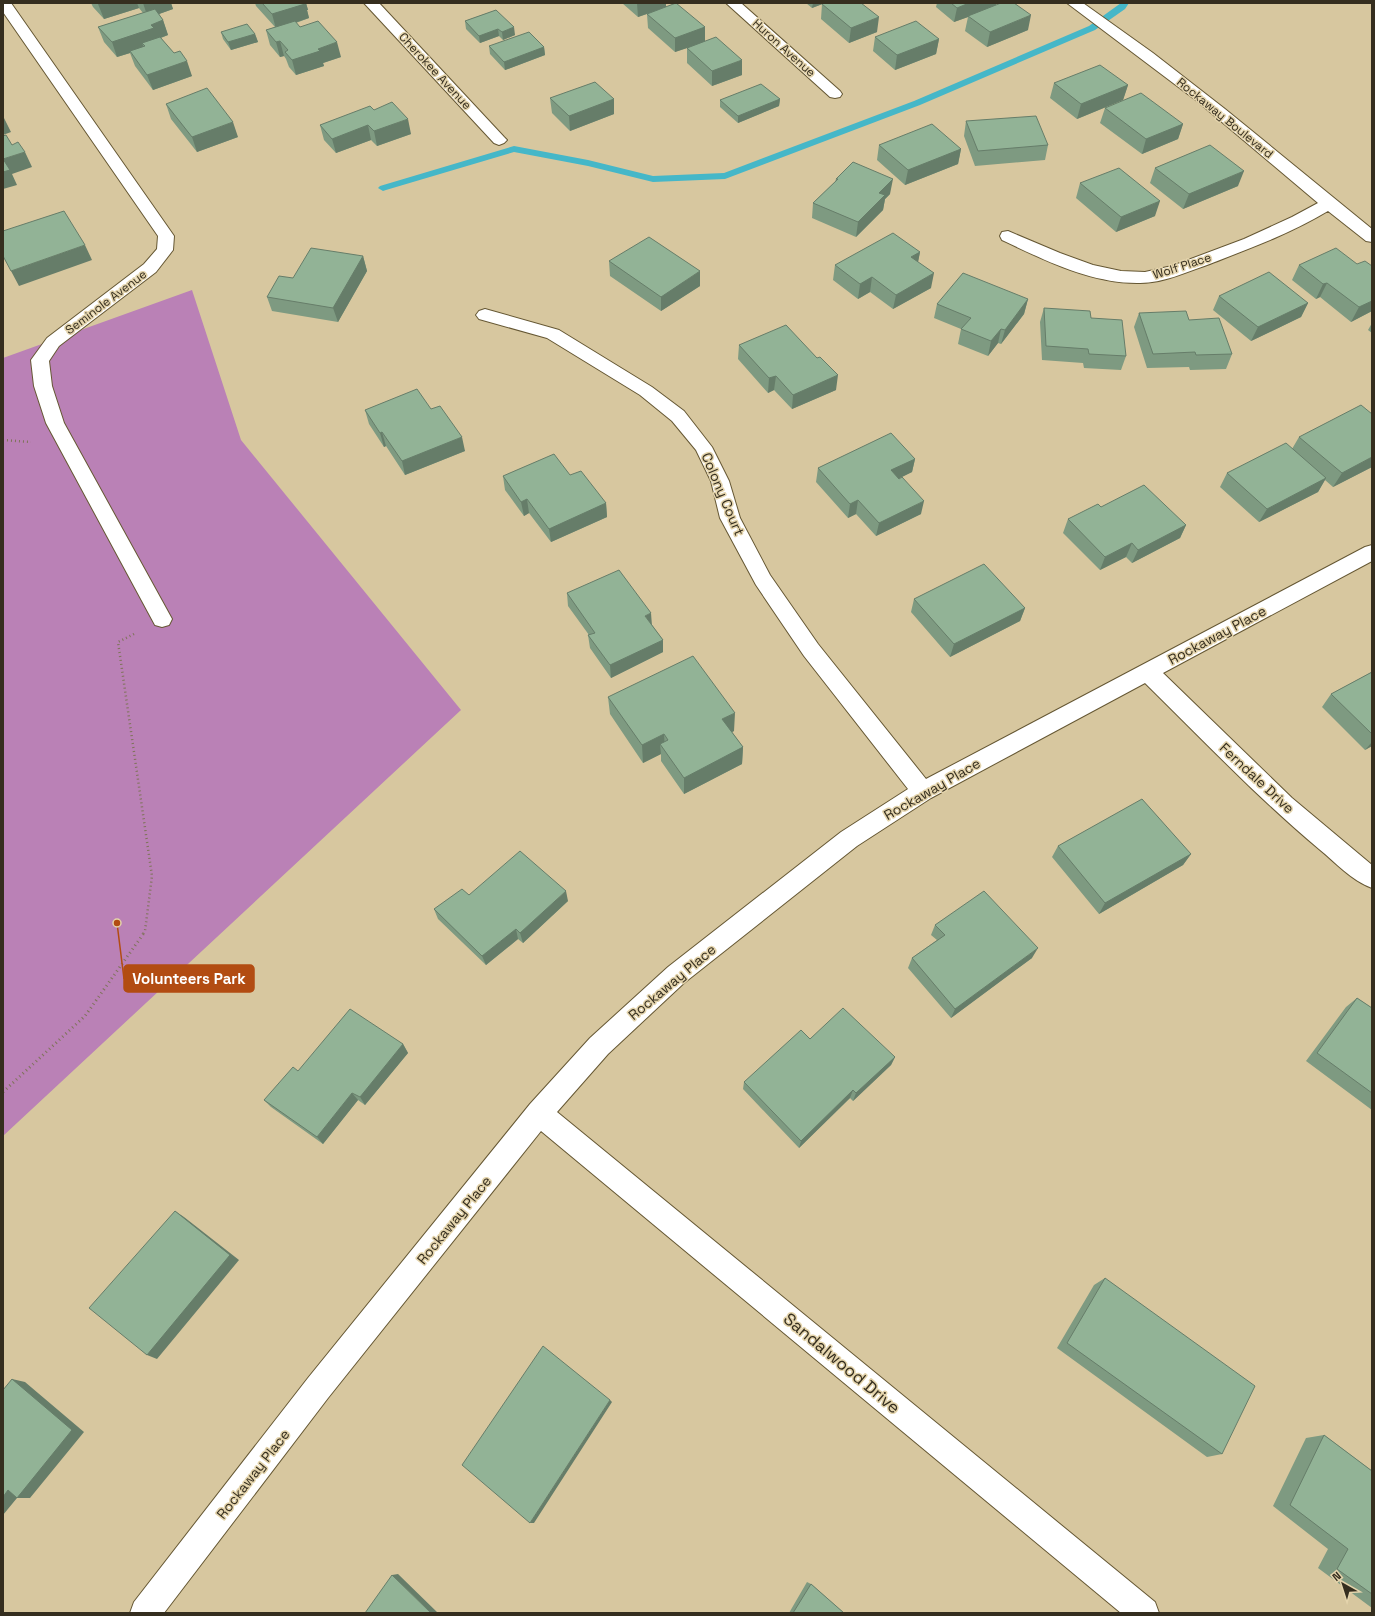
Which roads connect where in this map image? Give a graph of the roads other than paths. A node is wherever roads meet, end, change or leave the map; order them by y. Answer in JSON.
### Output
{"nodes":[{"id":1,"x":4,"y":3,"type":"edge"},
{"id":2,"x":371,"y":3,"type":"edge"},
{"id":3,"x":733,"y":3,"type":"edge"},
{"id":4,"x":1077,"y":5,"type":"edge"},
{"id":5,"x":835,"y":94,"type":"dead end"},
{"id":6,"x":499,"y":140,"type":"dead end"},
{"id":7,"x":1328,"y":204,"type":"junction"},
{"id":8,"x":1008,"y":236,"type":"dead end"},
{"id":9,"x":1372,"y":237,"type":"edge"},
{"id":10,"x":485,"y":315,"type":"dead end"},
{"id":11,"x":1372,"y":552,"type":"edge"},
{"id":12,"x":162,"y":619,"type":"road end"},
{"id":13,"x":1148,"y":672,"type":"junction"},
{"id":14,"x":923,"y":791,"type":"junction"},
{"id":15,"x":1372,"y":878,"type":"edge"},
{"id":16,"x":539,"y":1113,"type":"junction"},
{"id":17,"x":145,"y":1613,"type":"edge"},
{"id":18,"x":1144,"y":1613,"type":"edge"}],
"edges":[{"from":1,"to":12,"type":"street","name":"Seminole Avenue"},
{"from":2,"to":6,"type":"street","name":"Cherokee Avenue"},
{"from":3,"to":5,"type":"street","name":"Huron Avenue"},
{"from":4,"to":7,"type":"street","name":"Rockaway Boulevard"},
{"from":7,"to":8,"type":"street","name":"Wolf Place"},
{"from":7,"to":9,"type":"street","name":"Rockaway Boulevard"},
{"from":10,"to":14,"type":"street","name":"Colony Court"},
{"from":11,"to":13,"type":"street","name":"Rockaway Place"},
{"from":13,"to":14,"type":"street","name":"Rockaway Place"},
{"from":13,"to":15,"type":"street","name":"Ferndale Drive"},
{"from":14,"to":16,"type":"street","name":"Rockaway Place"},
{"from":16,"to":17,"type":"street","name":"Rockaway Place"},
{"from":16,"to":18,"type":"street","name":"Sandalwood Drive"}]}
